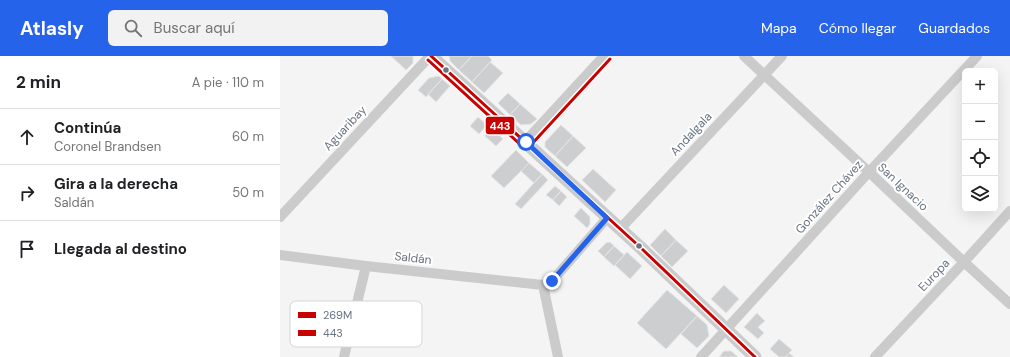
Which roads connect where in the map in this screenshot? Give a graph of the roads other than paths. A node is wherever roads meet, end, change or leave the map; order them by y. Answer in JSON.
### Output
{"nodes":[{"id":1,"x":430,"y":56,"type":"edge"},
{"id":2,"x":606,"y":56,"type":"edge"},
{"id":3,"x":744,"y":56,"type":"edge"},
{"id":4,"x":782,"y":56,"type":"edge"},
{"id":5,"x":977,"y":56,"type":"edge"},
{"id":6,"x":764,"y":75,"type":"junction"},
{"id":7,"x":526,"y":142,"type":"junction"},
{"id":8,"x":869,"y":172,"type":"junction"},
{"id":9,"x":1010,"y":211,"type":"edge"},
{"id":10,"x":280,"y":217,"type":"edge"},
{"id":11,"x":607,"y":218,"type":"junction"},
{"id":12,"x":620,"y":229,"type":"junction"},
{"id":13,"x":280,"y":255,"type":"edge"},
{"id":14,"x":964,"y":262,"type":"junction"},
{"id":15,"x":366,"y":266,"type":"junction"},
{"id":16,"x":544,"y":285,"type":"junction"},
{"id":17,"x":358,"y":301,"type":"edge"},
{"id":18,"x":1010,"y":304,"type":"edge"},
{"id":19,"x":726,"y":330,"type":"junction"},
{"id":20,"x":346,"y":347,"type":"edge"},
{"id":21,"x":344,"y":357,"type":"edge"},
{"id":22,"x":558,"y":357,"type":"edge"},
{"id":23,"x":701,"y":357,"type":"edge"},
{"id":24,"x":755,"y":357,"type":"edge"},
{"id":25,"x":875,"y":357,"type":"edge"}],
"edges":[{"from":1,"to":7,"type":"street"},
{"from":1,"to":10,"type":"street","name":"Aguaribay"},
{"from":2,"to":7,"type":"street"},
{"from":3,"to":6,"type":"street","name":"San Ignacio"},
{"from":4,"to":6,"type":"street","name":"Andalgala"},
{"from":5,"to":8,"type":"street","name":"González Chávez"},
{"from":6,"to":8,"type":"street","name":"San Ignacio"},
{"from":6,"to":12,"type":"street","name":"Andalgala"},
{"from":7,"to":11,"type":"street"},
{"from":8,"to":14,"type":"street","name":"San Ignacio"},
{"from":8,"to":19,"type":"street","name":"González Chávez"},
{"from":9,"to":14,"type":"street","name":"Europa"},
{"from":11,"to":12,"type":"street"},
{"from":11,"to":16,"type":"street"},
{"from":12,"to":19,"type":"street"},
{"from":13,"to":15,"type":"street","name":"Saldán"},
{"from":14,"to":18,"type":"street","name":"San Ignacio"},
{"from":14,"to":25,"type":"street","name":"Europa"},
{"from":15,"to":16,"type":"street","name":"Saldán"},
{"from":15,"to":17,"type":"street"},
{"from":16,"to":22,"type":"street"},
{"from":19,"to":23,"type":"street","name":"González Chávez"},
{"from":19,"to":24,"type":"street"},
{"from":20,"to":21,"type":"street"}]}
